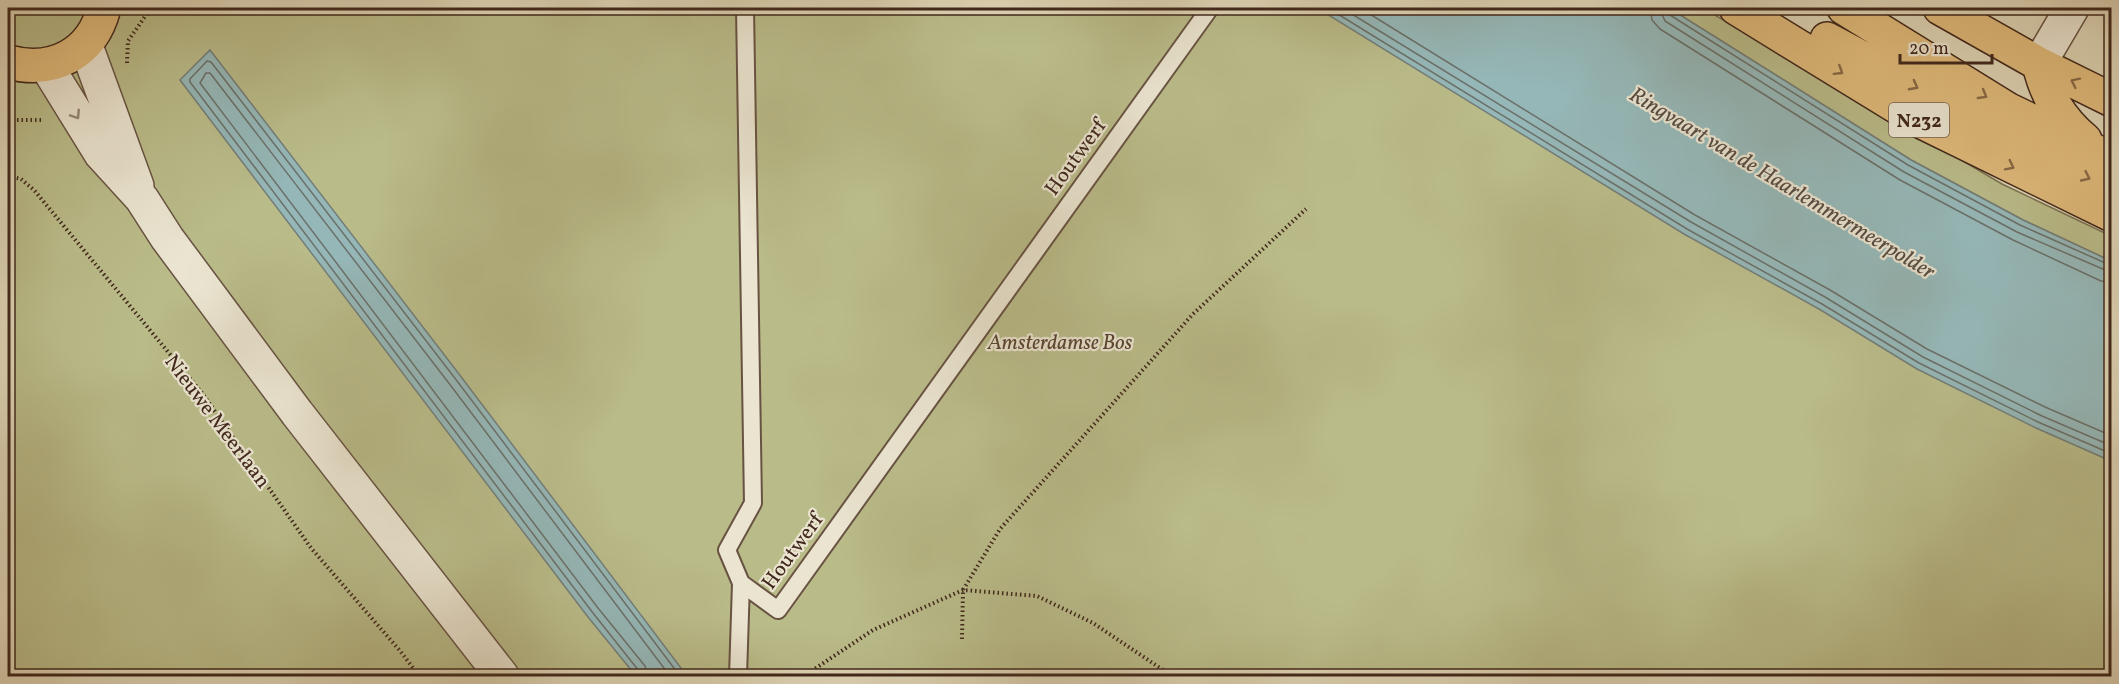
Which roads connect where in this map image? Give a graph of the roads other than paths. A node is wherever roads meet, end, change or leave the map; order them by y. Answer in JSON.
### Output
{"nodes":[{"id":1,"x":104,"y":8,"type":"edge"},
{"id":2,"x":745,"y":8,"type":"edge"},
{"id":3,"x":1210,"y":8,"type":"edge"},
{"id":4,"x":1736,"y":8,"type":"edge"},
{"id":5,"x":1771,"y":8,"type":"edge"},
{"id":6,"x":1844,"y":8,"type":"edge"},
{"id":7,"x":1940,"y":8,"type":"edge"},
{"id":8,"x":2072,"y":8,"type":"edge"},
{"id":9,"x":86,"y":46,"type":"junction"},
{"id":10,"x":8,"y":62,"type":"edge"},
{"id":11,"x":2039,"y":64,"type":"junction"},
{"id":12,"x":46,"y":65,"type":"junction"},
{"id":13,"x":2112,"y":100,"type":"edge"},
{"id":14,"x":2109,"y":158,"type":"edge"},
{"id":15,"x":2112,"y":189,"type":"edge"},
{"id":16,"x":142,"y":199,"type":"junction"},
{"id":17,"x":2112,"y":215,"type":"edge"},
{"id":18,"x":741,"y":584,"type":"junction"},
{"id":19,"x":502,"y":676,"type":"edge"},
{"id":20,"x":738,"y":676,"type":"edge"}],
"edges":[{"from":1,"to":9,"type":"main road"},
{"from":2,"to":18,"type":"lane","name":"Houtwerf"},
{"from":3,"to":18,"type":"lane","name":"Houtwerf"},
{"from":4,"to":17,"type":"main road","number":"N232","one_way":true},
{"from":5,"to":15,"type":"main road","number":"N232","one_way":true},
{"from":6,"to":14,"type":"main road","number":"N232","one_way":true},
{"from":7,"to":11,"type":"main road"},
{"from":8,"to":11,"type":"street"},
{"from":9,"to":12,"type":"main road"},
{"from":9,"to":16,"type":"street"},
{"from":10,"to":12,"type":"main road"},
{"from":13,"to":11,"type":"main road","one_way":true},
{"from":11,"to":14,"type":"main road"},
{"from":12,"to":16,"type":"street","one_way":true},
{"from":16,"to":19,"type":"street"},
{"from":18,"to":20,"type":"lane"}]}
